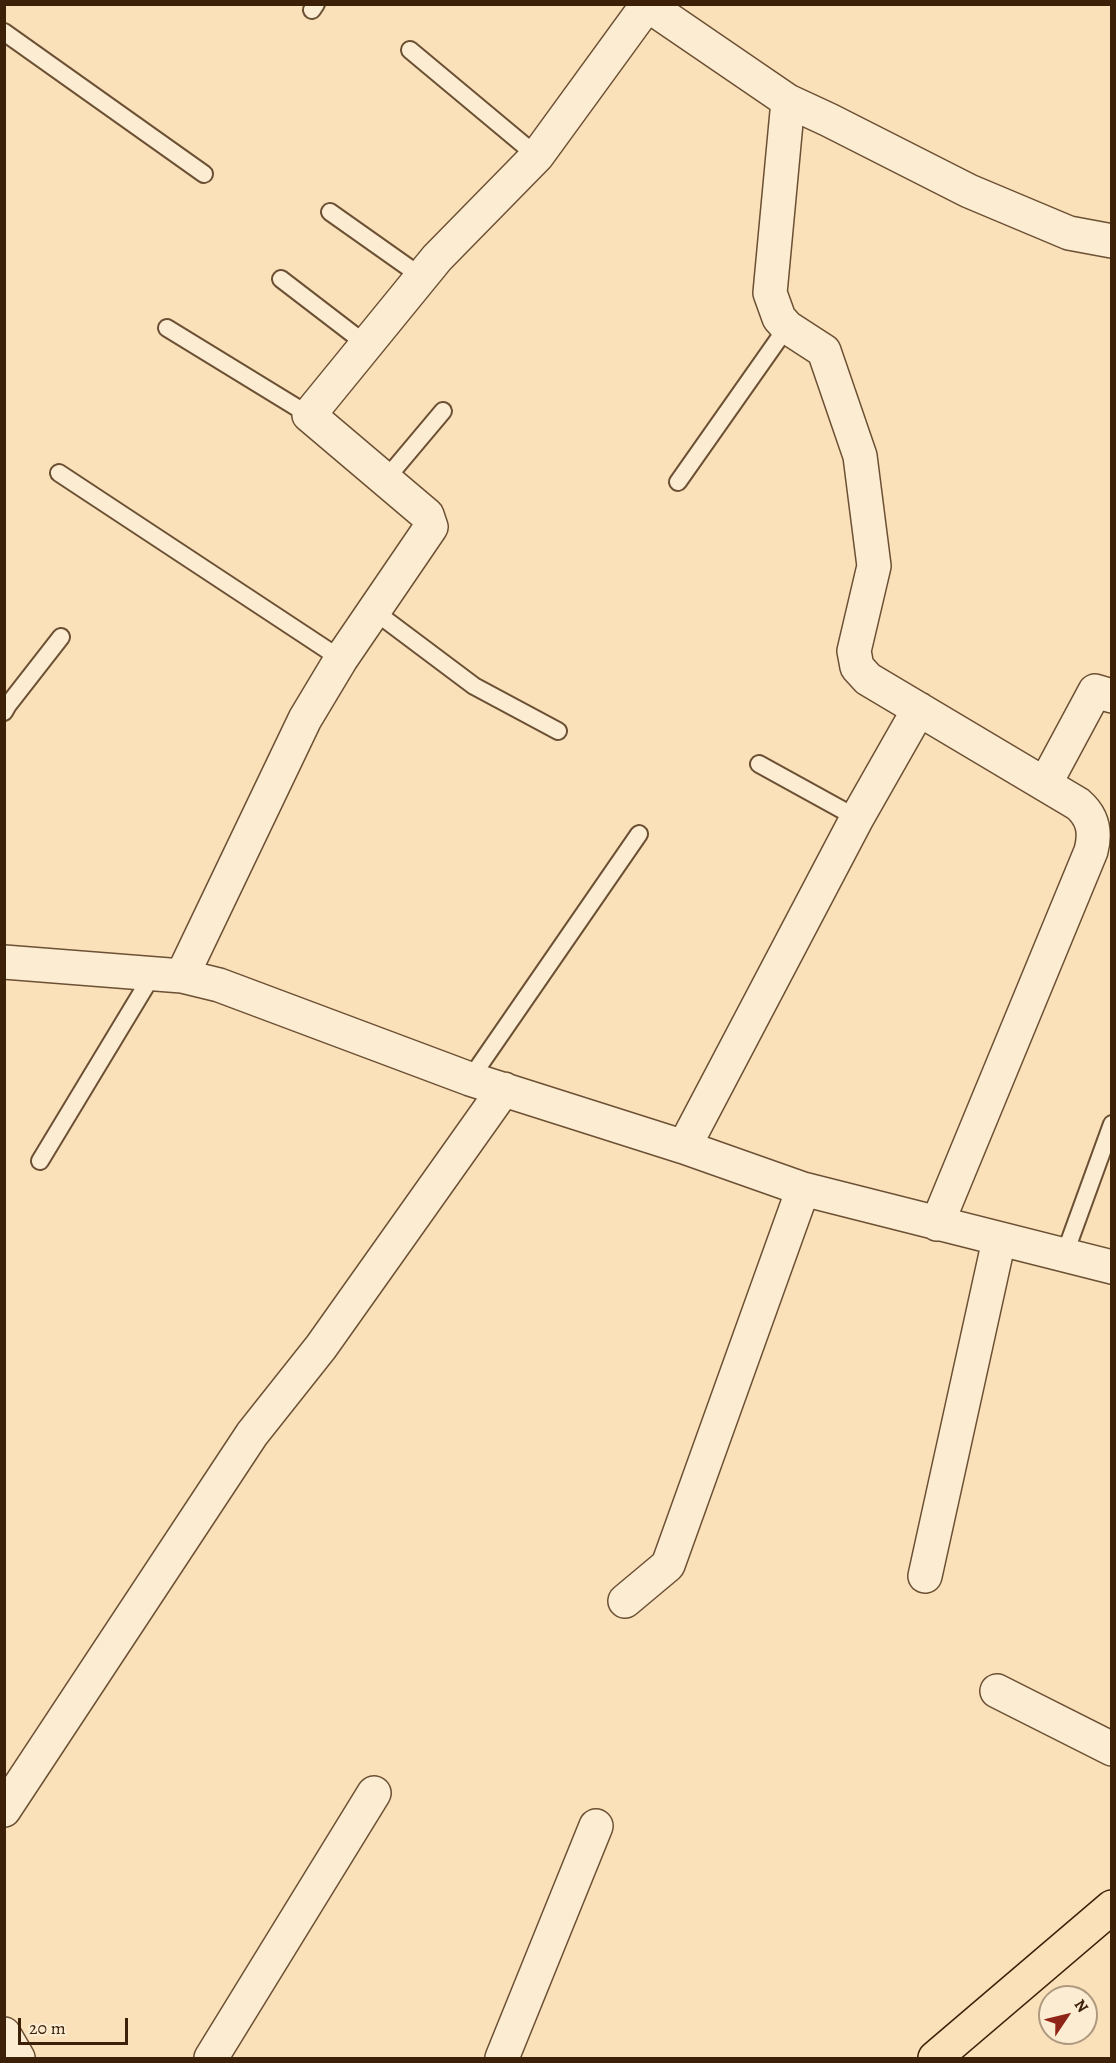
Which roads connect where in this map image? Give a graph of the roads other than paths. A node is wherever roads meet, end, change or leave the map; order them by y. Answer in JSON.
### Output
{"nodes":[{"id":1,"x":647,"y":5,"type":"edge"},
{"id":2,"x":4,"y":32,"type":"edge"},
{"id":3,"x":410,"y":50,"type":"dead end"},
{"id":4,"x":788,"y":101,"type":"junction"},
{"id":5,"x":537,"y":156,"type":"junction"},
{"id":6,"x":204,"y":174,"type":"dead end"},
{"id":7,"x":330,"y":212,"type":"dead end"},
{"id":8,"x":1112,"y":241,"type":"edge"},
{"id":9,"x":422,"y":277,"type":"junction"},
{"id":10,"x":281,"y":279,"type":"dead end"},
{"id":11,"x":787,"y":327,"type":"junction"},
{"id":12,"x":167,"y":328,"type":"dead end"},
{"id":13,"x":367,"y":345,"type":"junction"},
{"id":14,"x":442,"y":411,"type":"dead end"},
{"id":15,"x":309,"y":416,"type":"junction"},
{"id":16,"x":59,"y":473,"type":"dead end"},
{"id":17,"x":385,"y":480,"type":"junction"},
{"id":18,"x":678,"y":482,"type":"dead end"},
{"id":19,"x":374,"y":611,"type":"junction"},
{"id":20,"x":61,"y":637,"type":"dead end"},
{"id":21,"x":340,"y":659,"type":"junction"},
{"id":22,"x":1112,"y":696,"type":"edge"},
{"id":23,"x":919,"y":709,"type":"junction"},
{"id":24,"x":4,"y":712,"type":"edge"},
{"id":25,"x":558,"y":731,"type":"dead end"},
{"id":26,"x":759,"y":764,"type":"dead end"},
{"id":27,"x":1045,"y":784,"type":"junction"},
{"id":28,"x":857,"y":818,"type":"junction"},
{"id":29,"x":639,"y":834,"type":"dead end"},
{"id":30,"x":1103,"y":843,"type":"edge"},
{"id":31,"x":4,"y":962,"type":"edge"},
{"id":32,"x":168,"y":975,"type":"junction"},
{"id":33,"x":470,"y":1079,"type":"junction"},
{"id":34,"x":504,"y":1089,"type":"junction"},
{"id":35,"x":1112,"y":1124,"type":"edge"},
{"id":36,"x":684,"y":1148,"type":"junction"},
{"id":37,"x":40,"y":1161,"type":"dead end"},
{"id":38,"x":803,"y":1189,"type":"junction"},
{"id":39,"x":937,"y":1224,"type":"junction"},
{"id":40,"x":999,"y":1240,"type":"junction"},
{"id":41,"x":1064,"y":1256,"type":"junction"},
{"id":42,"x":1112,"y":1267,"type":"edge"},
{"id":43,"x":925,"y":1576,"type":"dead end"},
{"id":44,"x":625,"y":1601,"type":"dead end"},
{"id":45,"x":998,"y":1691,"type":"dead end"},
{"id":46,"x":1112,"y":1749,"type":"edge"},
{"id":47,"x":374,"y":1793,"type":"dead end"},
{"id":48,"x":4,"y":1810,"type":"edge"},
{"id":49,"x":596,"y":1826,"type":"dead end"},
{"id":50,"x":1112,"y":1907,"type":"edge"},
{"id":51,"x":4,"y":2034,"type":"edge"},
{"id":52,"x":18,"y":2058,"type":"edge"},
{"id":53,"x":211,"y":2058,"type":"edge"},
{"id":54,"x":502,"y":2058,"type":"edge"},
{"id":55,"x":935,"y":2058,"type":"edge"}],
"edges":[{"from":1,"to":4,"type":"street"},
{"from":1,"to":5,"type":"street"},
{"from":2,"to":6,"type":"lane"},
{"from":3,"to":5,"type":"lane"},
{"from":4,"to":8,"type":"street"},
{"from":4,"to":11,"type":"street"},
{"from":5,"to":9,"type":"street"},
{"from":7,"to":9,"type":"lane"},
{"from":9,"to":13,"type":"street"},
{"from":10,"to":13,"type":"lane"},
{"from":11,"to":18,"type":"lane"},
{"from":11,"to":23,"type":"street"},
{"from":12,"to":15,"type":"lane"},
{"from":13,"to":15,"type":"street"},
{"from":14,"to":17,"type":"lane"},
{"from":15,"to":17,"type":"street"},
{"from":16,"to":21,"type":"lane"},
{"from":17,"to":19,"type":"street"},
{"from":19,"to":21,"type":"street"},
{"from":19,"to":25,"type":"lane"},
{"from":20,"to":24,"type":"lane"},
{"from":21,"to":32,"type":"street"},
{"from":22,"to":27,"type":"street"},
{"from":23,"to":27,"type":"street"},
{"from":23,"to":28,"type":"street"},
{"from":26,"to":28,"type":"lane"},
{"from":27,"to":30,"type":"street"},
{"from":28,"to":36,"type":"street"},
{"from":29,"to":33,"type":"lane"},
{"from":30,"to":39,"type":"street"},
{"from":31,"to":32,"type":"street"},
{"from":32,"to":33,"type":"street"},
{"from":32,"to":37,"type":"lane"},
{"from":33,"to":34,"type":"street"},
{"from":34,"to":36,"type":"street"},
{"from":34,"to":48,"type":"street"},
{"from":35,"to":41,"type":"lane"},
{"from":36,"to":38,"type":"street"},
{"from":38,"to":39,"type":"street"},
{"from":38,"to":44,"type":"street"},
{"from":39,"to":40,"type":"street"},
{"from":40,"to":41,"type":"street"},
{"from":40,"to":43,"type":"street"},
{"from":41,"to":42,"type":"street"},
{"from":45,"to":46,"type":"street"},
{"from":47,"to":53,"type":"street"},
{"from":49,"to":54,"type":"street"},
{"from":50,"to":55,"type":"main road"},
{"from":51,"to":52,"type":"street"}]}
